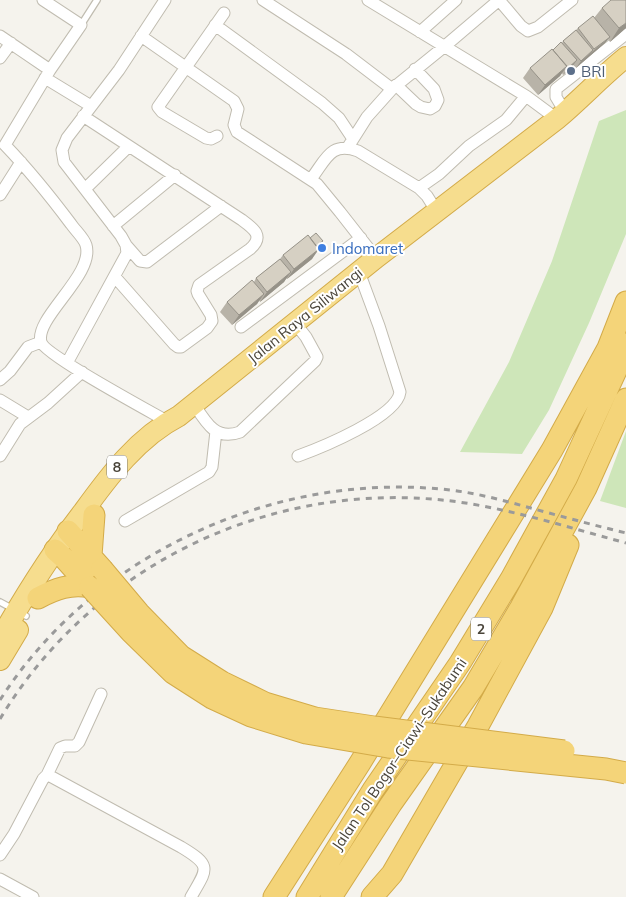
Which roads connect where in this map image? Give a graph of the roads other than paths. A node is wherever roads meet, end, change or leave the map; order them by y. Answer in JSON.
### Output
{"nodes":[{"id":1,"x":43,"y":0,"type":"edge"},
{"id":2,"x":97,"y":0,"type":"edge"},
{"id":3,"x":165,"y":0,"type":"edge"},
{"id":4,"x":263,"y":0,"type":"edge"},
{"id":5,"x":368,"y":0,"type":"edge"},
{"id":6,"x":456,"y":0,"type":"edge"},
{"id":7,"x":499,"y":0,"type":"edge"},
{"id":8,"x":572,"y":0,"type":"edge"},
{"id":9,"x":224,"y":13,"type":"dead end"},
{"id":10,"x":81,"y":25,"type":"junction"},
{"id":11,"x":215,"y":25,"type":"junction"},
{"id":12,"x":420,"y":32,"type":"junction"},
{"id":13,"x":626,"y":34,"type":"edge"},
{"id":14,"x":0,"y":36,"type":"edge"},
{"id":15,"x":141,"y":36,"type":"junction"},
{"id":16,"x":11,"y":43,"type":"junction"},
{"id":17,"x":445,"y":46,"type":"junction"},
{"id":18,"x":626,"y":57,"type":"edge"},
{"id":19,"x":0,"y":58,"type":"edge"},
{"id":20,"x":185,"y":67,"type":"junction"},
{"id":21,"x":415,"y":69,"type":"junction"},
{"id":22,"x":47,"y":74,"type":"junction"},
{"id":23,"x":626,"y":74,"type":"edge"},
{"id":24,"x":394,"y":87,"type":"junction"},
{"id":25,"x":526,"y":96,"type":"junction"},
{"id":26,"x":91,"y":106,"type":"junction"},
{"id":27,"x":565,"y":112,"type":"junction"},
{"id":28,"x":83,"y":116,"type":"junction"},
{"id":29,"x":216,"y":136,"type":"dead end"},
{"id":30,"x":351,"y":144,"type":"junction"},
{"id":31,"x":3,"y":145,"type":"edge"},
{"id":32,"x":129,"y":146,"type":"junction"},
{"id":33,"x":21,"y":162,"type":"junction"},
{"id":34,"x":175,"y":176,"type":"junction"},
{"id":35,"x":311,"y":179,"type":"junction"},
{"id":36,"x":419,"y":188,"type":"junction"},
{"id":37,"x":85,"y":189,"type":"junction"},
{"id":38,"x":0,"y":195,"type":"edge"},
{"id":39,"x":221,"y":206,"type":"junction"},
{"id":40,"x":437,"y":212,"type":"junction"},
{"id":41,"x":113,"y":226,"type":"junction"},
{"id":42,"x":361,"y":238,"type":"junction"},
{"id":43,"x":126,"y":245,"type":"junction"},
{"id":44,"x":376,"y":258,"type":"junction"},
{"id":45,"x":359,"y":272,"type":"junction"},
{"id":46,"x":115,"y":277,"type":"junction"},
{"id":47,"x":626,"y":302,"type":"edge"},
{"id":48,"x":294,"y":323,"type":"junction"},
{"id":49,"x":241,"y":328,"type":"dead end"},
{"id":50,"x":41,"y":342,"type":"junction"},
{"id":51,"x":626,"y":344,"type":"edge"},
{"id":52,"x":67,"y":363,"type":"junction"},
{"id":53,"x":82,"y":372,"type":"junction"},
{"id":54,"x":0,"y":380,"type":"edge"},
{"id":55,"x":626,"y":399,"type":"edge"},
{"id":56,"x":0,"y":400,"type":"edge"},
{"id":57,"x":28,"y":417,"type":"junction"},
{"id":58,"x":179,"y":417,"type":"junction"},
{"id":59,"x":216,"y":431,"type":"junction"},
{"id":60,"x":0,"y":456,"type":"edge"},
{"id":61,"x":298,"y":456,"type":"dead end"},
{"id":62,"x":586,"y":488,"type":"junction"},
{"id":63,"x":94,"y":515,"type":"junction"},
{"id":64,"x":125,"y":521,"type":"dead end"},
{"id":65,"x":72,"y":535,"type":"junction"},
{"id":66,"x":60,"y":554,"type":"junction"},
{"id":67,"x":97,"y":562,"type":"junction"},
{"id":68,"x":90,"y":587,"type":"junction"},
{"id":69,"x":38,"y":598,"type":"junction"},
{"id":70,"x":14,"y":610,"type":"edge"},
{"id":71,"x":1,"y":650,"type":"edge"},
{"id":72,"x":101,"y":694,"type":"dead end"},
{"id":73,"x":626,"y":759,"type":"edge"},
{"id":74,"x":626,"y":773,"type":"edge"},
{"id":75,"x":47,"y":775,"type":"junction"},
{"id":76,"x":0,"y":854,"type":"edge"},
{"id":77,"x":392,"y":874,"type":"junction"},
{"id":78,"x":0,"y":878,"type":"edge"},
{"id":79,"x":33,"y":897,"type":"edge"},
{"id":80,"x":191,"y":897,"type":"edge"},
{"id":81,"x":274,"y":897,"type":"edge"},
{"id":82,"x":306,"y":897,"type":"edge"},
{"id":83,"x":331,"y":897,"type":"edge"},
{"id":84,"x":372,"y":897,"type":"edge"},
{"id":85,"x":381,"y":897,"type":"edge"}],
"edges":[{"from":1,"to":10,"type":"street"},
{"from":2,"to":10,"type":"lane"},
{"from":3,"to":15,"type":"street"},
{"from":4,"to":24,"type":"street"},
{"from":5,"to":12,"type":"street"},
{"from":6,"to":12,"type":"street"},
{"from":7,"to":8,"type":"street"},
{"from":7,"to":17,"type":"street"},
{"from":9,"to":11,"type":"street"},
{"from":10,"to":22,"type":"street"},
{"from":11,"to":20,"type":"street"},
{"from":11,"to":30,"type":"street"},
{"from":12,"to":17,"type":"street"},
{"from":13,"to":27,"type":"street"},
{"from":14,"to":16,"type":"street"},
{"from":15,"to":20,"type":"street"},
{"from":15,"to":26,"type":"street"},
{"from":16,"to":19,"type":"street"},
{"from":16,"to":22,"type":"street"},
{"from":17,"to":21,"type":"street"},
{"from":17,"to":25,"type":"street"},
{"from":18,"to":27,"type":"highway","name":"Jalan Raya Siliwangi","number":"8"},
{"from":20,"to":29,"type":"street"},
{"from":20,"to":35,"type":"street"},
{"from":21,"to":24,"type":"street"},
{"from":21,"to":24,"type":"street"},
{"from":22,"to":26,"type":"street"},
{"from":22,"to":31,"type":"street"},
{"from":23,"to":27,"type":"highway","name":"Jalan Raya Siliwangi","number":"8"},
{"from":24,"to":30,"type":"street"},
{"from":25,"to":27,"type":"street"},
{"from":25,"to":36,"type":"street"},
{"from":26,"to":28,"type":"street"},
{"from":27,"to":40,"type":"highway","name":"Jalan Raya Siliwangi","number":"8"},
{"from":28,"to":32,"type":"street"},
{"from":28,"to":37,"type":"street"},
{"from":30,"to":35,"type":"street"},
{"from":30,"to":36,"type":"street"},
{"from":31,"to":33,"type":"street"},
{"from":32,"to":34,"type":"street"},
{"from":32,"to":37,"type":"street"},
{"from":33,"to":38,"type":"street"},
{"from":33,"to":50,"type":"street"},
{"from":34,"to":39,"type":"street"},
{"from":34,"to":41,"type":"street"},
{"from":35,"to":42,"type":"street"},
{"from":36,"to":40,"type":"street"},
{"from":37,"to":41,"type":"street"},
{"from":39,"to":43,"type":"street"},
{"from":39,"to":46,"type":"street"},
{"from":40,"to":44,"type":"highway","name":"Jalan Raya Siliwangi","number":"8"},
{"from":41,"to":43,"type":"street"},
{"from":42,"to":44,"type":"street"},
{"from":42,"to":49,"type":"street"},
{"from":43,"to":46,"type":"street"},
{"from":44,"to":45,"type":"highway","name":"Jalan Raya Siliwangi","number":"8"},
{"from":45,"to":48,"type":"highway","name":"Jalan Raya Siliwangi","number":"8"},
{"from":45,"to":61,"type":"street"},
{"from":46,"to":52,"type":"street"},
{"from":47,"to":81,"type":"highway"},
{"from":48,"to":58,"type":"highway","name":"Jalan Raya Siliwangi","number":"8"},
{"from":48,"to":59,"type":"street"},
{"from":50,"to":52,"type":"street"},
{"from":50,"to":54,"type":"street"},
{"from":51,"to":82,"type":"highway","name":"Jalan Tol Bogor–Ciawi–Sukabumi","number":"2"},
{"from":52,"to":53,"type":"street"},
{"from":53,"to":57,"type":"street"},
{"from":53,"to":58,"type":"street"},
{"from":55,"to":62,"type":"highway","name":"Jalan Tol Bogor–Ciawi–Sukabumi","number":"2"},
{"from":56,"to":57,"type":"street"},
{"from":57,"to":60,"type":"street"},
{"from":58,"to":59,"type":"street"},
{"from":58,"to":63,"type":"highway","name":"Jalan Raya Siliwangi","number":"8"},
{"from":58,"to":65,"type":"highway","name":"Jalan Raya Siliwangi","number":"8"},
{"from":59,"to":64,"type":"street"},
{"from":62,"to":77,"type":"highway"},
{"from":62,"to":83,"type":"highway","name":"Jalan Tol Bogor–Ciawi–Sukabumi","number":"2"},
{"from":63,"to":65,"type":"highway","name":"Jalan Raya Siliwangi","number":"8"},
{"from":63,"to":67,"type":"highway"},
{"from":65,"to":66,"type":"highway","name":"Jalan Raya Siliwangi","number":"8"},
{"from":65,"to":67,"type":"highway"},
{"from":66,"to":68,"type":"highway"},
{"from":66,"to":69,"type":"highway","name":"Jalan Raya Siliwangi","number":"8"},
{"from":66,"to":70,"type":"highway","name":"Jalan Raya Siliwangi","number":"8"},
{"from":67,"to":73,"type":"highway","bridge":true},
{"from":68,"to":69,"type":"highway"},
{"from":68,"to":74,"type":"highway","bridge":true},
{"from":69,"to":70,"type":"highway","name":"Jalan Raya Siliwangi","number":"8"},
{"from":70,"to":71,"type":"highway","name":"Jalan Raya Siliwangi","number":"8"},
{"from":72,"to":75,"type":"street"},
{"from":75,"to":76,"type":"street"},
{"from":75,"to":80,"type":"street"},
{"from":77,"to":84,"type":"highway"},
{"from":77,"to":85,"type":"highway"},
{"from":78,"to":79,"type":"street"}]}
